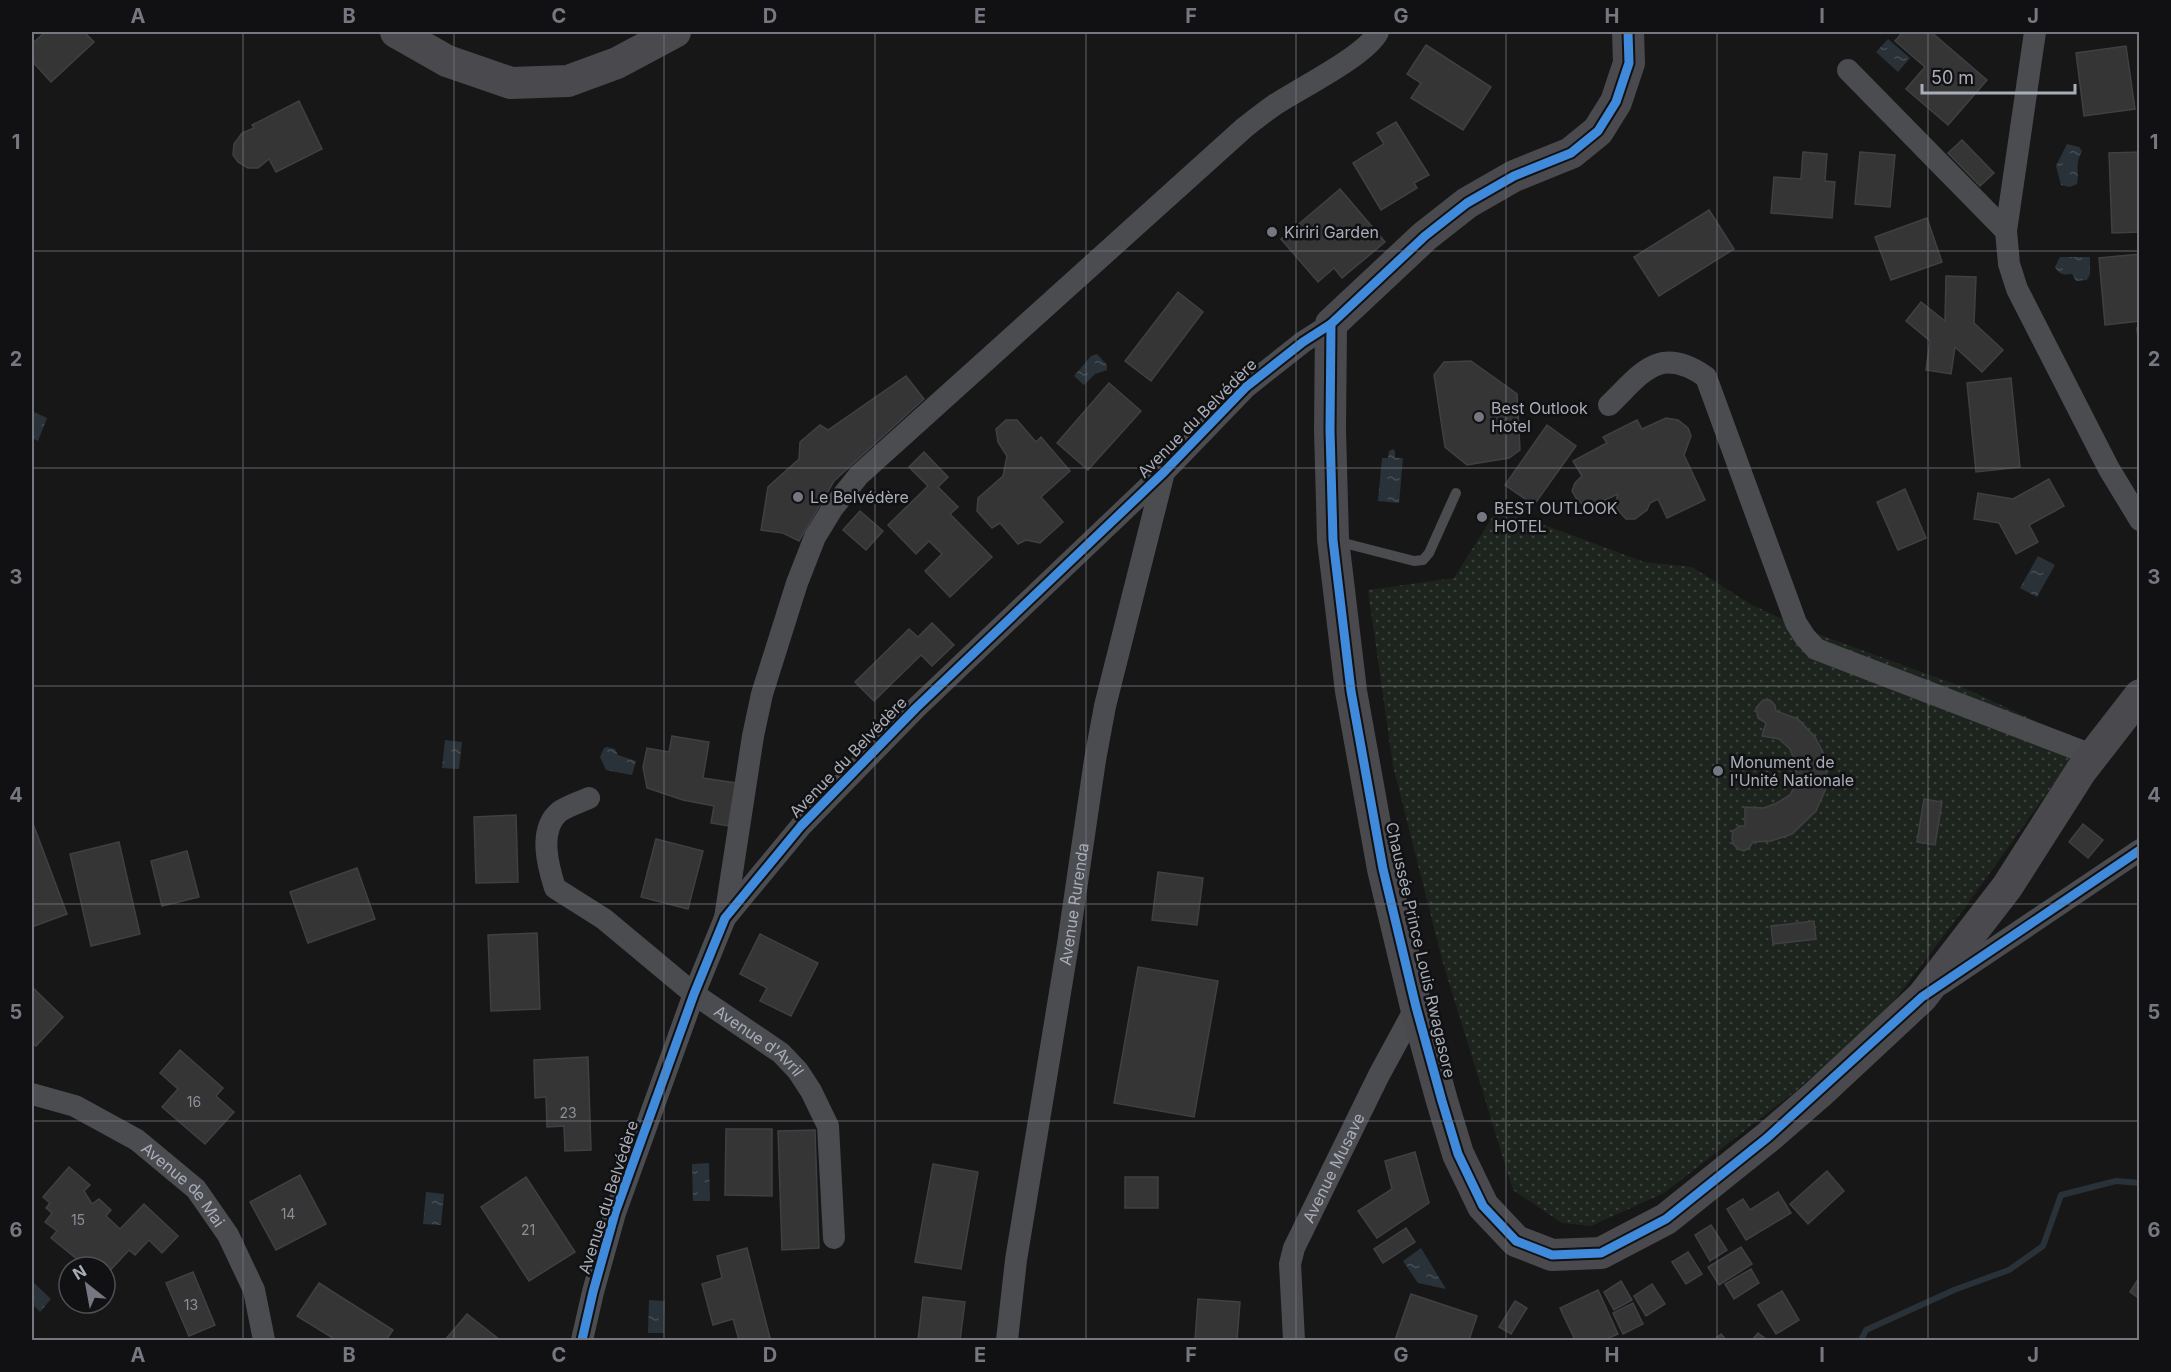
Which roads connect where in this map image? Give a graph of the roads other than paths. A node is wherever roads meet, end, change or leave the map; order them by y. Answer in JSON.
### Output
{"nodes":[{"id":1,"x":396,"y":32,"type":"edge"},
{"id":2,"x":675,"y":32,"type":"edge"},
{"id":3,"x":1378,"y":32,"type":"edge"},
{"id":4,"x":1629,"y":32,"type":"edge"},
{"id":5,"x":2035,"y":32,"type":"edge"},
{"id":6,"x":1848,"y":70,"type":"dead end"},
{"id":7,"x":2006,"y":231,"type":"junction"},
{"id":8,"x":1331,"y":324,"type":"junction"},
{"id":9,"x":1609,"y":405,"type":"dead end"},
{"id":10,"x":1164,"y":472,"type":"junction"},
{"id":11,"x":1456,"y":493,"type":"dead end"},
{"id":12,"x":2139,"y":520,"type":"edge"},
{"id":13,"x":1333,"y":540,"type":"junction"},
{"id":14,"x":2139,"y":695,"type":"edge"},
{"id":15,"x":2092,"y":755,"type":"junction"},
{"id":16,"x":589,"y":798,"type":"dead end"},
{"id":17,"x":2139,"y":850,"type":"edge"},
{"id":18,"x":725,"y":918,"type":"junction"},
{"id":19,"x":694,"y":994,"type":"junction"},
{"id":20,"x":1922,"y":997,"type":"junction"},
{"id":21,"x":1416,"y":1007,"type":"junction"},
{"id":22,"x":32,"y":1094,"type":"edge"},
{"id":23,"x":834,"y":1239,"type":"dead end"},
{"id":24,"x":264,"y":1341,"type":"edge"},
{"id":25,"x":582,"y":1341,"type":"edge"},
{"id":26,"x":1007,"y":1341,"type":"edge"},
{"id":27,"x":1294,"y":1341,"type":"edge"}],
"edges":[{"from":1,"to":2,"type":"street"},
{"from":3,"to":18,"type":"street"},
{"from":4,"to":8,"type":"street"},
{"from":5,"to":7,"type":"street"},
{"from":6,"to":7,"type":"street"},
{"from":7,"to":12,"type":"street"},
{"from":8,"to":10,"type":"street","name":"Avenue du Belvédère"},
{"from":8,"to":13,"type":"street","name":"Chaussée Prince Louis Rwagasore"},
{"from":9,"to":15,"type":"street"},
{"from":10,"to":18,"type":"street","name":"Avenue du Belvédère"},
{"from":10,"to":26,"type":"street","name":"Avenue Rurenda"},
{"from":11,"to":13,"type":"lane"},
{"from":13,"to":21,"type":"street","name":"Chaussée Prince Louis Rwagasore"},
{"from":14,"to":15,"type":"street"},
{"from":15,"to":20,"type":"street"},
{"from":16,"to":19,"type":"street","name":"Avenue d'Avril"},
{"from":17,"to":20,"type":"street","name":"Chaussée Prince Louis Rwagasore"},
{"from":18,"to":19,"type":"street","name":"Avenue du Belvédère"},
{"from":19,"to":23,"type":"street","name":"Avenue d'Avril"},
{"from":19,"to":25,"type":"street","name":"Avenue du Belvédère"},
{"from":20,"to":21,"type":"street","name":"Chaussée Prince Louis Rwagasore"},
{"from":21,"to":27,"type":"street","name":"Avenue Musave"},
{"from":22,"to":24,"type":"street","name":"Avenue de Mai"}]}
